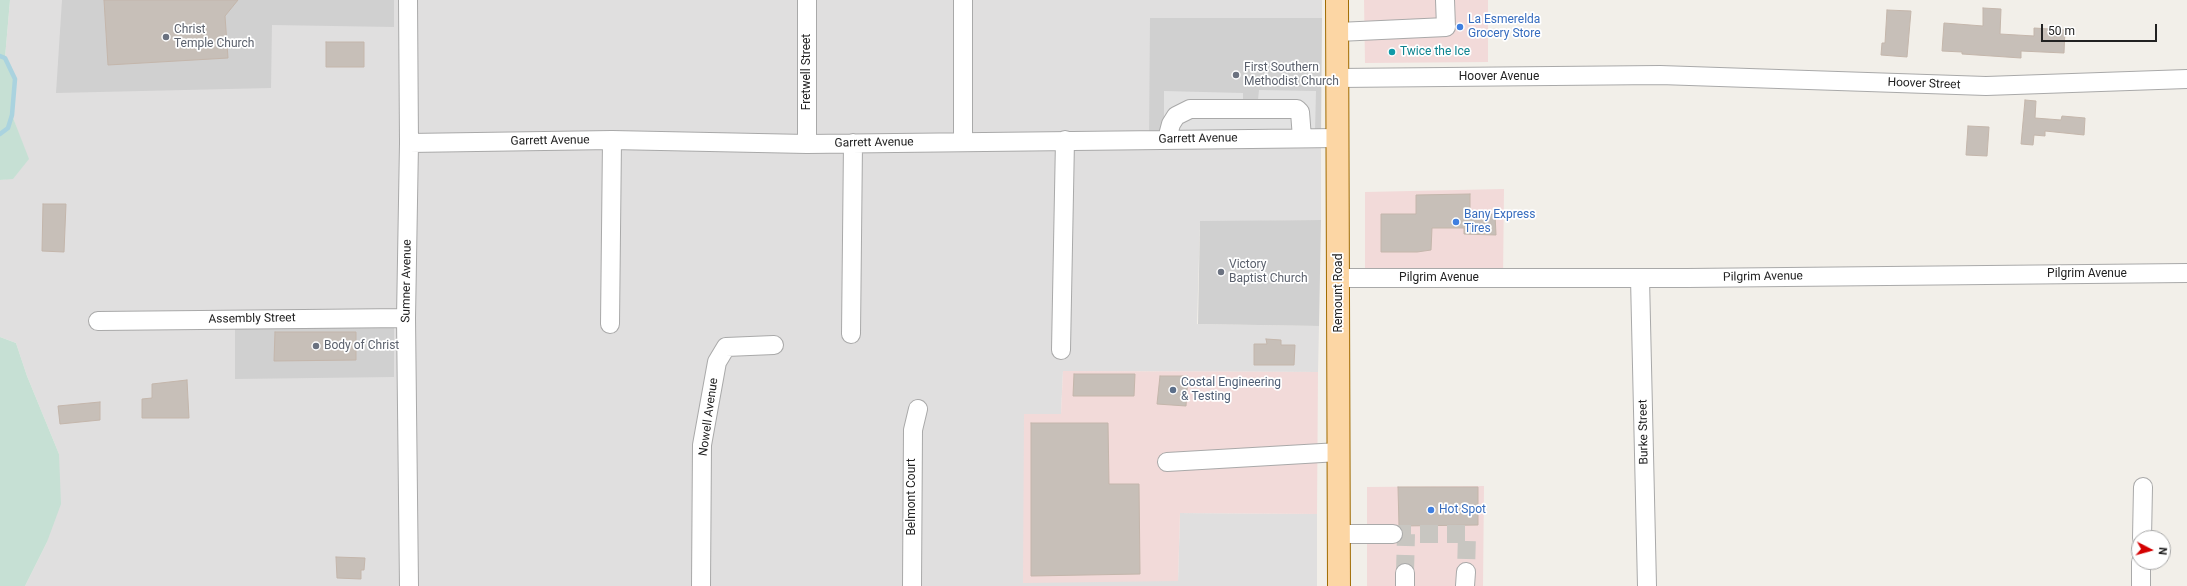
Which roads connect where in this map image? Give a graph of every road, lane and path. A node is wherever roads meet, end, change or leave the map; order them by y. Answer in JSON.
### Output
{"nodes":[{"id":1,"x":408,"y":0,"type":"edge"},
{"id":2,"x":807,"y":0,"type":"edge"},
{"id":3,"x":963,"y":0,"type":"edge"},
{"id":4,"x":1337,"y":0,"type":"edge"},
{"id":5,"x":1445,"y":0,"type":"edge"},
{"id":6,"x":1338,"y":32,"type":"junction"},
{"id":7,"x":1660,"y":75,"type":"joint"},
{"id":8,"x":1338,"y":78,"type":"junction"},
{"id":9,"x":2187,"y":79,"type":"edge"},
{"id":10,"x":1302,"y":138,"type":"junction"},
{"id":11,"x":1339,"y":138,"type":"junction"},
{"id":12,"x":1167,"y":139,"type":"junction"},
{"id":13,"x":612,"y":140,"type":"junction"},
{"id":14,"x":1065,"y":140,"type":"junction"},
{"id":15,"x":963,"y":141,"type":"junction"},
{"id":16,"x":409,"y":143,"type":"junction"},
{"id":17,"x":853,"y":143,"type":"junction"},
{"id":18,"x":807,"y":144,"type":"junction"},
{"id":19,"x":2187,"y":273,"type":"edge"},
{"id":20,"x":1339,"y":278,"type":"junction"},
{"id":21,"x":1640,"y":278,"type":"junction"},
{"id":22,"x":406,"y":318,"type":"junction"},
{"id":23,"x":98,"y":321,"type":"dead end"},
{"id":24,"x":610,"y":324,"type":"dead end"},
{"id":25,"x":851,"y":334,"type":"dead end"},
{"id":26,"x":774,"y":344,"type":"dead end"},
{"id":27,"x":1061,"y":350,"type":"dead end"},
{"id":28,"x":918,"y":409,"type":"dead end"},
{"id":29,"x":1339,"y":452,"type":"junction"},
{"id":30,"x":1167,"y":462,"type":"dead end"},
{"id":31,"x":2143,"y":487,"type":"dead end"},
{"id":32,"x":2142,"y":530,"type":"edge"},
{"id":33,"x":1339,"y":534,"type":"junction"},
{"id":34,"x":1393,"y":534,"type":"tunnel mouth"},
{"id":35,"x":2141,"y":570,"type":"edge"},
{"id":36,"x":409,"y":586,"type":"edge"},
{"id":37,"x":701,"y":586,"type":"edge"},
{"id":38,"x":912,"y":586,"type":"edge"},
{"id":39,"x":1339,"y":586,"type":"edge"},
{"id":40,"x":1647,"y":586,"type":"edge"},
{"id":41,"x":2141,"y":586,"type":"edge"}],
"edges":[{"from":1,"to":16,"type":"street","name":"Sumner Avenue"},
{"from":2,"to":18,"type":"street","name":"Fretwell Street"},
{"from":3,"to":15,"type":"street"},
{"from":4,"to":6,"type":"main road","name":"Remount Road"},
{"from":5,"to":6,"type":"street"},
{"from":6,"to":8,"type":"main road","name":"Remount Road"},
{"from":7,"to":8,"type":"street","name":"Hoover Avenue"},
{"from":7,"to":9,"type":"street","name":"Hoover Street"},
{"from":8,"to":11,"type":"main road","name":"Remount Road"},
{"from":10,"to":11,"type":"street","name":"Garrett Avenue"},
{"from":10,"to":12,"type":"street","name":"Garrett Avenue"},
{"from":10,"to":12,"type":"street"},
{"from":11,"to":20,"type":"main road","name":"Remount Road"},
{"from":12,"to":14,"type":"street","name":"Garrett Avenue"},
{"from":13,"to":16,"type":"street","name":"Garrett Avenue"},
{"from":13,"to":18,"type":"street","name":"Garrett Avenue"},
{"from":13,"to":24,"type":"street"},
{"from":14,"to":15,"type":"street","name":"Garrett Avenue"},
{"from":14,"to":27,"type":"street"},
{"from":15,"to":17,"type":"street","name":"Garrett Avenue"},
{"from":16,"to":22,"type":"street","name":"Sumner Avenue"},
{"from":17,"to":18,"type":"street","name":"Garrett Avenue"},
{"from":17,"to":25,"type":"street"},
{"from":19,"to":21,"type":"street","name":"Pilgrim Avenue"},
{"from":20,"to":21,"type":"street","name":"Pilgrim Avenue"},
{"from":20,"to":29,"type":"main road","name":"Remount Road"},
{"from":21,"to":40,"type":"street","name":"Burke Street"},
{"from":22,"to":23,"type":"street","name":"Assembly Street"},
{"from":22,"to":36,"type":"street","name":"Sumner Avenue"},
{"from":26,"to":37,"type":"street","name":"Nowell Avenue"},
{"from":28,"to":38,"type":"street","name":"Belmont Court"},
{"from":29,"to":30,"type":"street"},
{"from":29,"to":33,"type":"main road","name":"Remount Road"},
{"from":31,"to":32,"type":"street"},
{"from":33,"to":34,"type":"street"},
{"from":33,"to":39,"type":"main road","name":"Remount Road"},
{"from":35,"to":41,"type":"street"}]}
